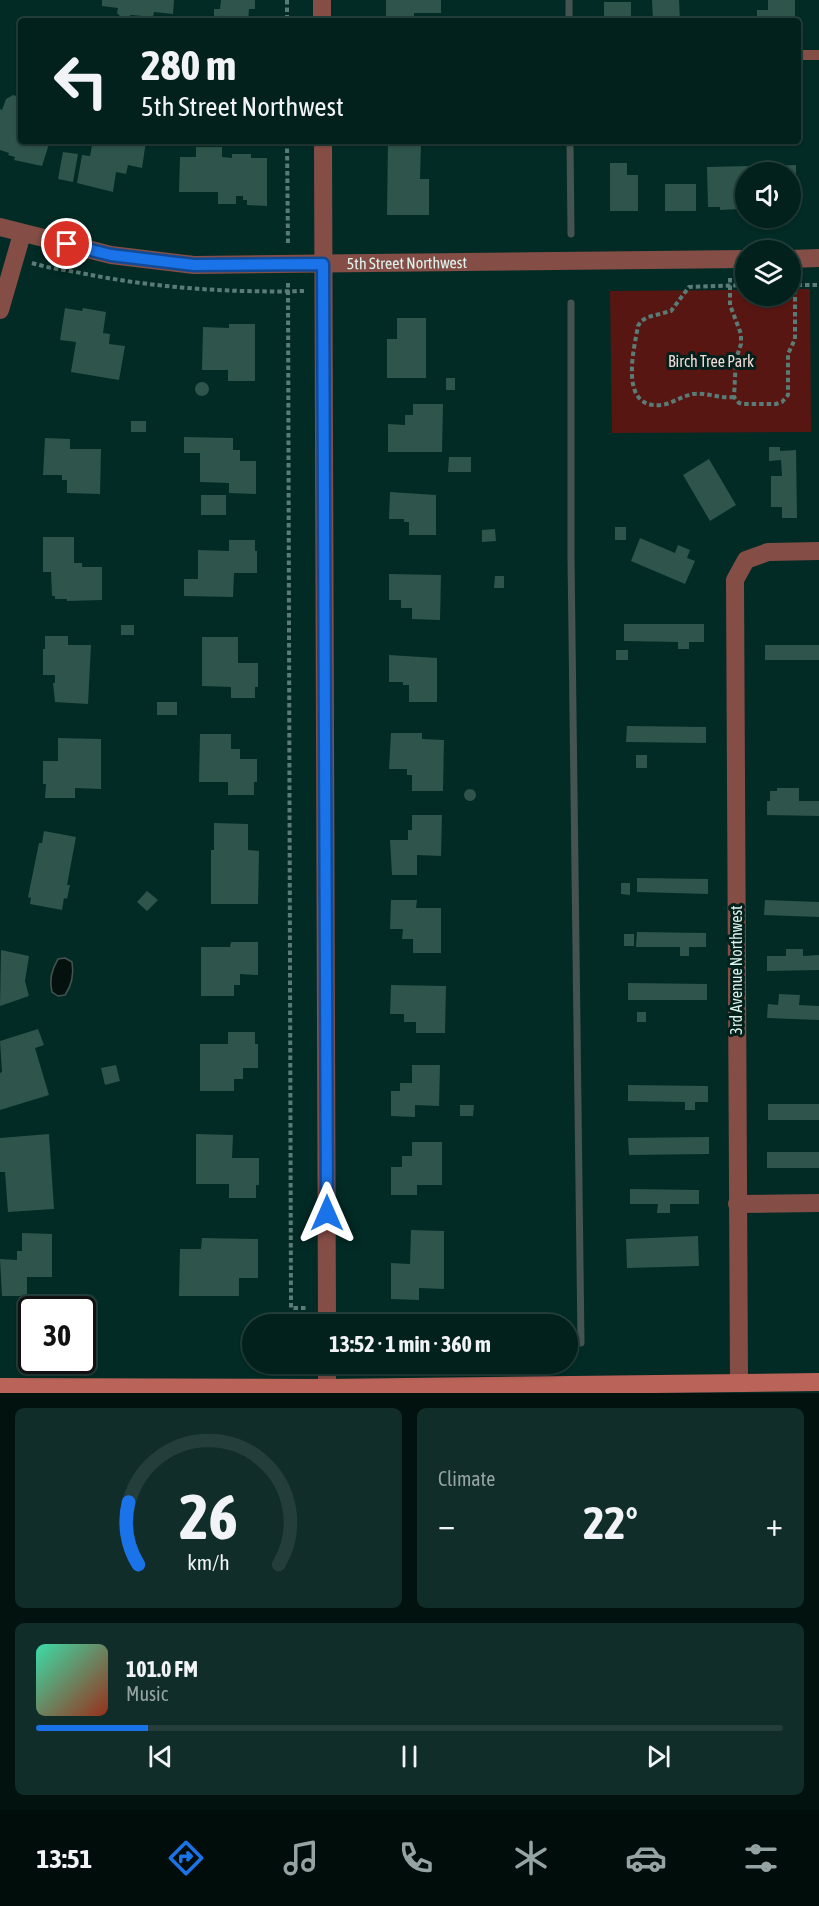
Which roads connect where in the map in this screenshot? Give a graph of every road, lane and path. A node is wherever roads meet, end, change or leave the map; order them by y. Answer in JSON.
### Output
{"nodes":[{"id":1,"x":286,"y":0,"type":"edge"},
{"id":2,"x":322,"y":0,"type":"edge"},
{"id":3,"x":287,"y":18,"type":"edge"},
{"id":4,"x":322,"y":18,"type":"edge"},
{"id":5,"x":801,"y":55,"type":"edge"},
{"id":6,"x":819,"y":55,"type":"edge"},
{"id":7,"x":287,"y":144,"type":"edge"},
{"id":8,"x":323,"y":144,"type":"edge"},
{"id":9,"x":0,"y":227,"type":"edge"},
{"id":10,"x":22,"y":234,"type":"junction"},
{"id":11,"x":819,"y":258,"type":"edge"},
{"id":12,"x":735,"y":259,"type":"edge"},
{"id":13,"x":801,"y":259,"type":"edge"},
{"id":14,"x":323,"y":264,"type":"junction"},
{"id":15,"x":288,"y":265,"type":"junction"},
{"id":16,"x":735,"y":269,"type":"edge"},
{"id":17,"x":730,"y":285,"type":"junction"},
{"id":18,"x":735,"y":285,"type":"edge"},
{"id":19,"x":801,"y":285,"type":"edge"},
{"id":20,"x":817,"y":285,"type":"dead end"},
{"id":21,"x":794,"y":306,"type":"edge"},
{"id":22,"x":0,"y":310,"type":"edge"},
{"id":23,"x":734,"y":397,"type":"junction"},
{"id":24,"x":819,"y":551,"type":"edge"},
{"id":25,"x":819,"y":1203,"type":"edge"},
{"id":26,"x":737,"y":1204,"type":"junction"},
{"id":27,"x":318,"y":1314,"type":"edge"},
{"id":28,"x":327,"y":1314,"type":"edge"},
{"id":29,"x":327,"y":1374,"type":"edge"},
{"id":30,"x":819,"y":1382,"type":"edge"},
{"id":31,"x":739,"y":1383,"type":"junction"},
{"id":32,"x":0,"y":1387,"type":"edge"},
{"id":33,"x":327,"y":1391,"type":"edge"}],
"edges":[{"from":1,"to":3,"type":"path"},
{"from":2,"to":4,"type":"street"},
{"from":5,"to":6,"type":"lane"},
{"from":7,"to":15,"type":"path"},
{"from":8,"to":14,"type":"street"},
{"from":9,"to":10,"type":"street","name":"5th Street Northwest"},
{"from":10,"to":15,"type":"street","name":"5th Street Northwest"},
{"from":10,"to":22,"type":"street"},
{"from":11,"to":13,"type":"street"},
{"from":12,"to":14,"type":"street","name":"5th Street Northwest"},
{"from":14,"to":15,"type":"street","name":"5th Street Northwest"},
{"from":14,"to":28,"type":"street"},
{"from":15,"to":27,"type":"path"},
{"from":16,"to":17,"type":"path"},
{"from":17,"to":18,"type":"path"},
{"from":17,"to":23,"type":"path"},
{"from":17,"to":23,"type":"path"},
{"from":19,"to":20,"type":"path"},
{"from":21,"to":23,"type":"path"},
{"from":24,"to":26,"type":"street","name":"3rd Avenue Northwest"},
{"from":25,"to":26,"type":"street"},
{"from":26,"to":31,"type":"street","name":"3rd Avenue Northwest"},
{"from":29,"to":33,"type":"street"},
{"from":30,"to":31,"type":"street"},
{"from":31,"to":33,"type":"street"},
{"from":32,"to":33,"type":"street"}]}
